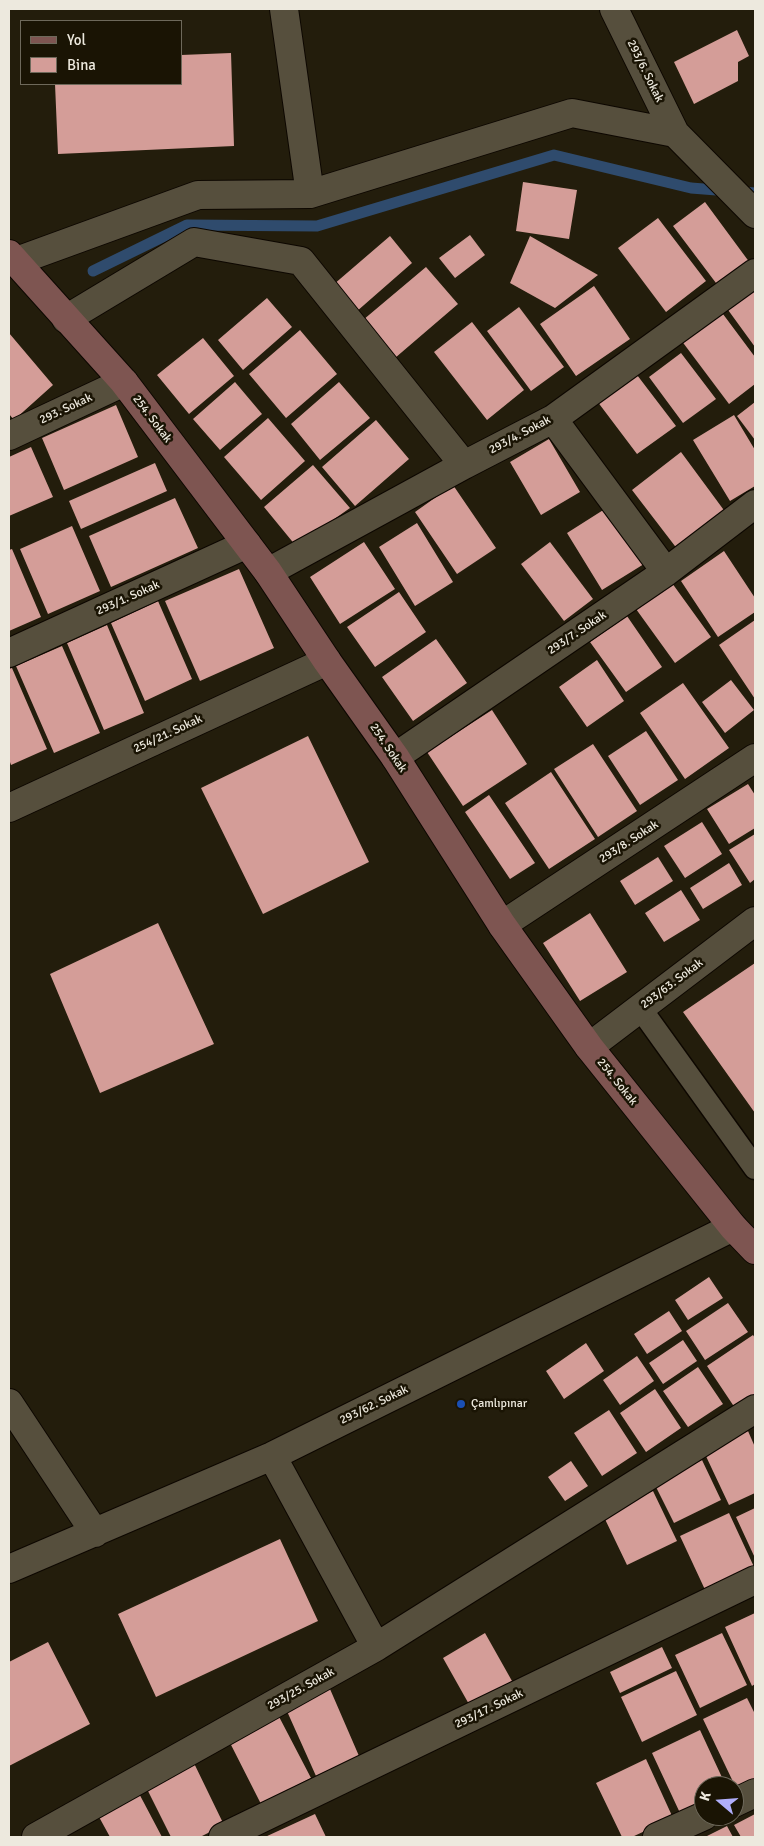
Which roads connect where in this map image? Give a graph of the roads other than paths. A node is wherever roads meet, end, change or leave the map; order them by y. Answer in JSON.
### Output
{"nodes":[{"id":1,"x":284,"y":9,"type":"edge"},
{"id":2,"x":614,"y":9,"type":"edge"},
{"id":3,"x":675,"y":133,"type":"junction"},
{"id":4,"x":310,"y":194,"type":"junction"},
{"id":5,"x":755,"y":214,"type":"edge"},
{"id":6,"x":11,"y":258,"type":"edge"},
{"id":7,"x":755,"y":273,"type":"edge"},
{"id":8,"x":66,"y":319,"type":"junction"},
{"id":9,"x":124,"y":382,"type":"junction"},
{"id":10,"x":553,"y":419,"type":"junction"},
{"id":11,"x":9,"y":436,"type":"edge"},
{"id":12,"x":464,"y":464,"type":"junction"},
{"id":13,"x":755,"y":504,"type":"edge"},
{"id":14,"x":247,"y":544,"type":"junction"},
{"id":15,"x":268,"y":572,"type":"junction"},
{"id":16,"x":666,"y":572,"type":"junction"},
{"id":17,"x":9,"y":653,"type":"edge"},
{"id":18,"x":327,"y":661,"type":"junction"},
{"id":19,"x":395,"y":757,"type":"junction"},
{"id":20,"x":755,"y":758,"type":"edge"},
{"id":21,"x":9,"y":808,"type":"edge"},
{"id":22,"x":755,"y":921,"type":"edge"},
{"id":23,"x":502,"y":925,"type":"junction"},
{"id":24,"x":640,"y":1008,"type":"junction"},
{"id":25,"x":589,"y":1047,"type":"junction"},
{"id":26,"x":755,"y":1168,"type":"edge"},
{"id":27,"x":733,"y":1227,"type":"junction"},
{"id":28,"x":755,"y":1250,"type":"edge"},
{"id":29,"x":9,"y":1403,"type":"edge"},
{"id":30,"x":755,"y":1409,"type":"edge"},
{"id":31,"x":272,"y":1456,"type":"junction"},
{"id":32,"x":95,"y":1533,"type":"junction"},
{"id":33,"x":9,"y":1569,"type":"edge"},
{"id":34,"x":755,"y":1580,"type":"edge"},
{"id":35,"x":376,"y":1647,"type":"junction"},
{"id":36,"x":694,"y":1820,"type":"edge"},
{"id":37,"x":36,"y":1837,"type":"edge"},
{"id":38,"x":223,"y":1837,"type":"edge"},
{"id":39,"x":657,"y":1837,"type":"edge"}],
"edges":[{"from":1,"to":4,"type":"street"},
{"from":2,"to":3,"type":"street","name":"293/6. Sokak"},
{"from":3,"to":4,"type":"street"},
{"from":3,"to":5,"type":"street","name":"293/6. Sokak"},
{"from":4,"to":6,"type":"street"},
{"from":6,"to":8,"type":"street","name":"254. Sokak"},
{"from":7,"to":10,"type":"street","name":"293/4. Sokak"},
{"from":8,"to":9,"type":"street","name":"254. Sokak"},
{"from":8,"to":12,"type":"street"},
{"from":9,"to":11,"type":"street","name":"293. Sokak"},
{"from":9,"to":14,"type":"street","name":"254. Sokak"},
{"from":10,"to":12,"type":"street","name":"293/4. Sokak"},
{"from":10,"to":16,"type":"street"},
{"from":12,"to":15,"type":"street","name":"293/4. Sokak"},
{"from":13,"to":16,"type":"street","name":"293/7. Sokak"},
{"from":14,"to":15,"type":"street","name":"254. Sokak"},
{"from":14,"to":17,"type":"street","name":"293/1. Sokak"},
{"from":15,"to":18,"type":"street","name":"254. Sokak"},
{"from":16,"to":19,"type":"street","name":"293/7. Sokak"},
{"from":18,"to":19,"type":"street","name":"254. Sokak"},
{"from":18,"to":21,"type":"street","name":"254/21. Sokak"},
{"from":19,"to":23,"type":"street","name":"254. Sokak"},
{"from":20,"to":23,"type":"street","name":"293/8. Sokak"},
{"from":22,"to":24,"type":"street","name":"293/63. Sokak"},
{"from":23,"to":25,"type":"street","name":"254. Sokak"},
{"from":24,"to":25,"type":"street","name":"293/63. Sokak"},
{"from":24,"to":26,"type":"lane"},
{"from":25,"to":27,"type":"street","name":"254. Sokak"},
{"from":27,"to":28,"type":"street","name":"254. Sokak"},
{"from":27,"to":31,"type":"street","name":"293/62. Sokak"},
{"from":29,"to":32,"type":"street"},
{"from":30,"to":35,"type":"street","name":"293/25. Sokak"},
{"from":31,"to":32,"type":"street","name":"293/62. Sokak"},
{"from":31,"to":35,"type":"street"},
{"from":32,"to":33,"type":"street","name":"293/62. Sokak"},
{"from":34,"to":38,"type":"street","name":"293/17. Sokak"},
{"from":35,"to":37,"type":"street","name":"293/25. Sokak"},
{"from":36,"to":39,"type":"street"}]}
